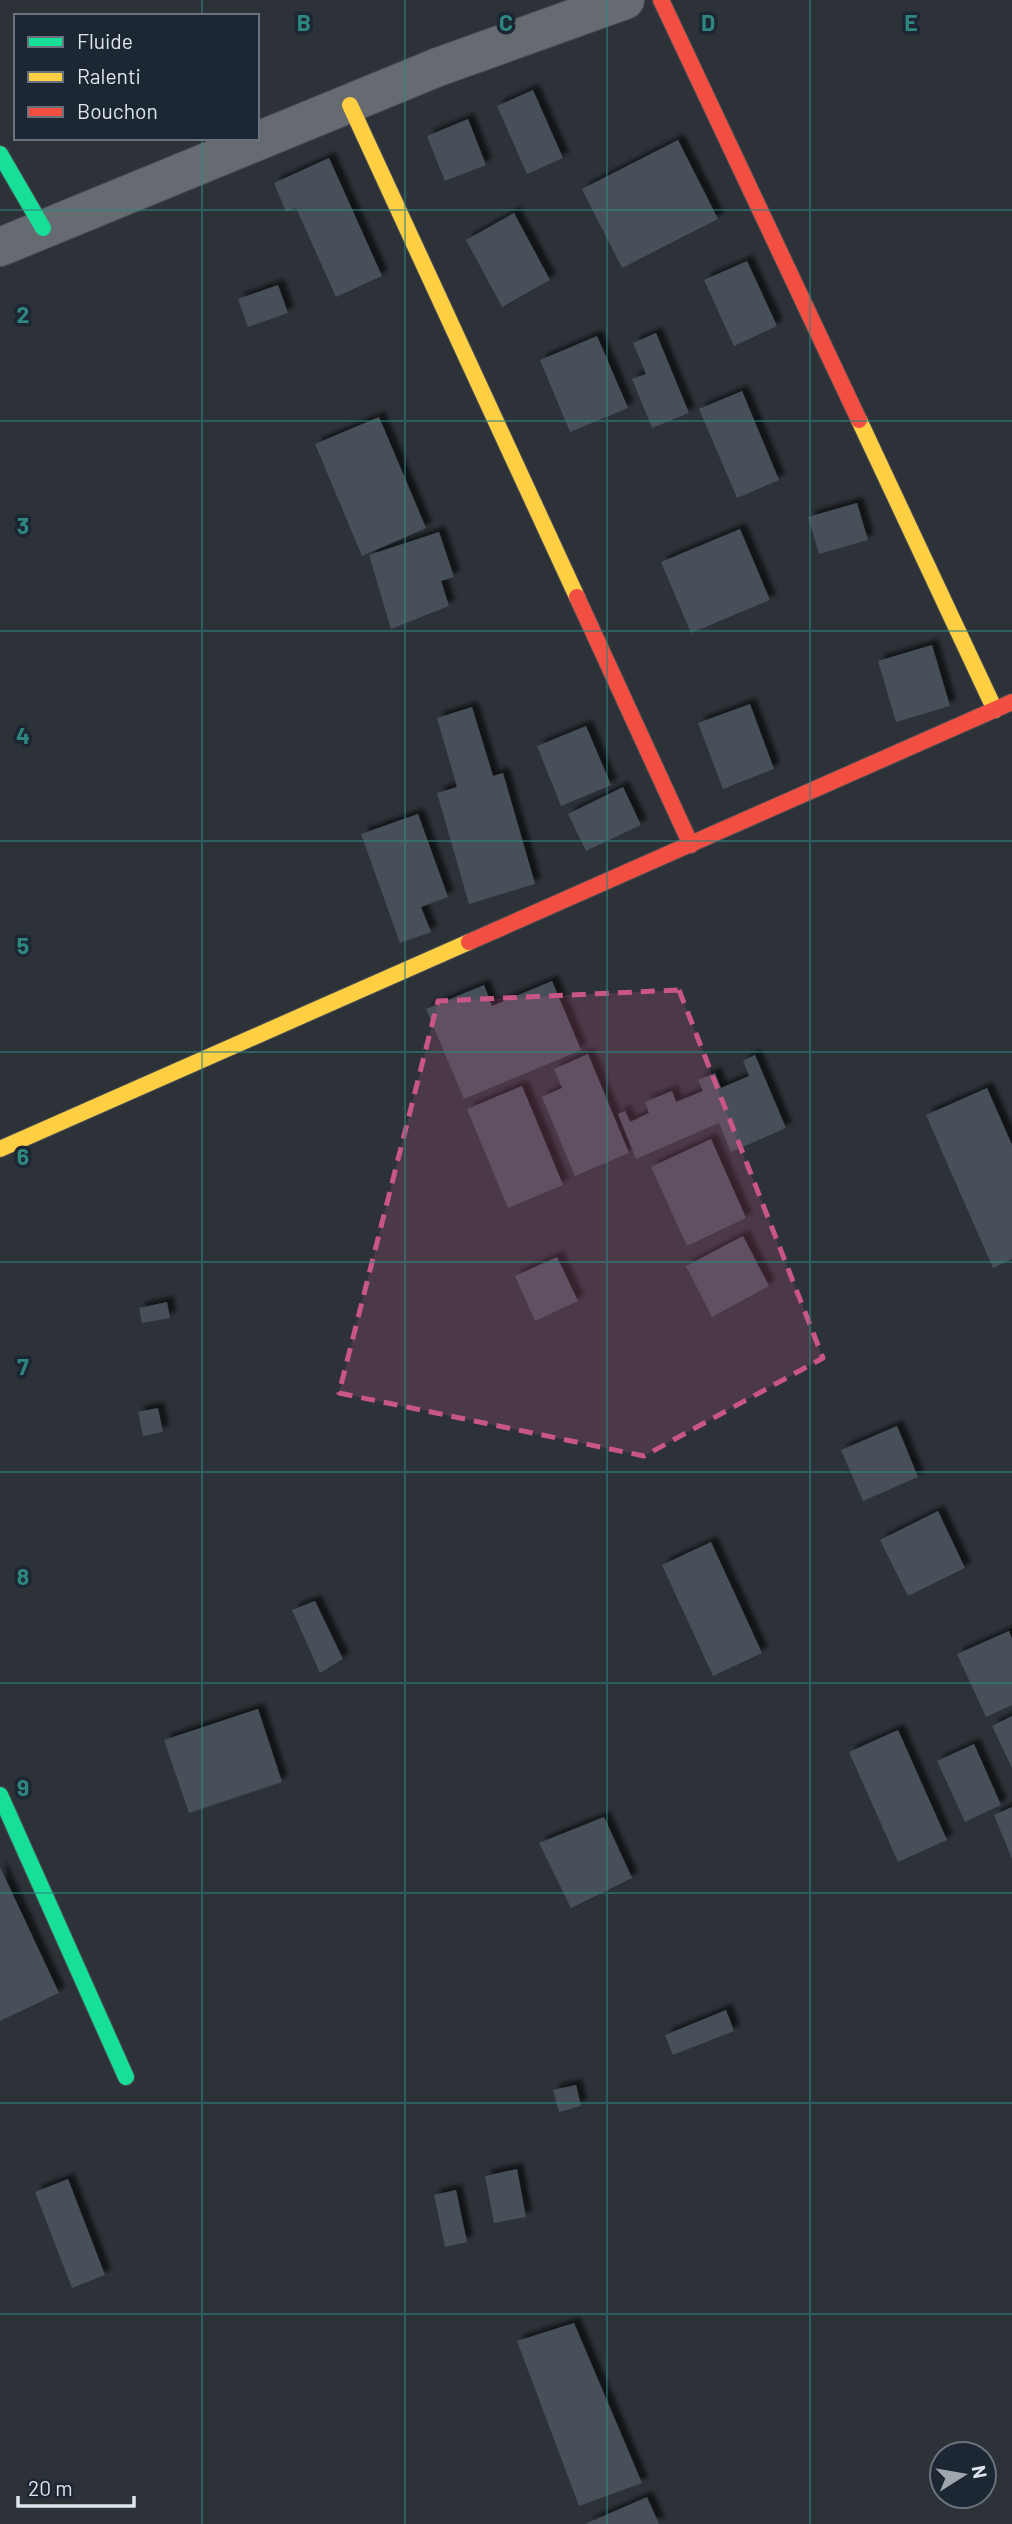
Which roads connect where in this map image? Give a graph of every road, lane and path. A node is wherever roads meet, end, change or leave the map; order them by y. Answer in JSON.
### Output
{"nodes":[{"id":1,"x":625,"y":0,"type":"edge"},
{"id":2,"x":661,"y":0,"type":"edge"},
{"id":3,"x":350,"y":105,"type":"junction"},
{"id":4,"x":0,"y":154,"type":"edge"},
{"id":5,"x":43,"y":228,"type":"junction"},
{"id":6,"x":0,"y":247,"type":"edge"},
{"id":7,"x":1012,"y":702,"type":"edge"},
{"id":8,"x":995,"y":710,"type":"junction"},
{"id":9,"x":691,"y":845,"type":"junction"},
{"id":10,"x":0,"y":1149,"type":"edge"},
{"id":11,"x":0,"y":1795,"type":"edge"},
{"id":12,"x":126,"y":2077,"type":"dead end"}],
"edges":[{"from":1,"to":3,"type":"street"},
{"from":2,"to":8,"type":"street"},
{"from":3,"to":5,"type":"street"},
{"from":3,"to":9,"type":"street"},
{"from":4,"to":5,"type":"street"},
{"from":5,"to":6,"type":"street"},
{"from":7,"to":8,"type":"street"},
{"from":8,"to":9,"type":"street"},
{"from":9,"to":10,"type":"street"},
{"from":11,"to":12,"type":"street"}]}
